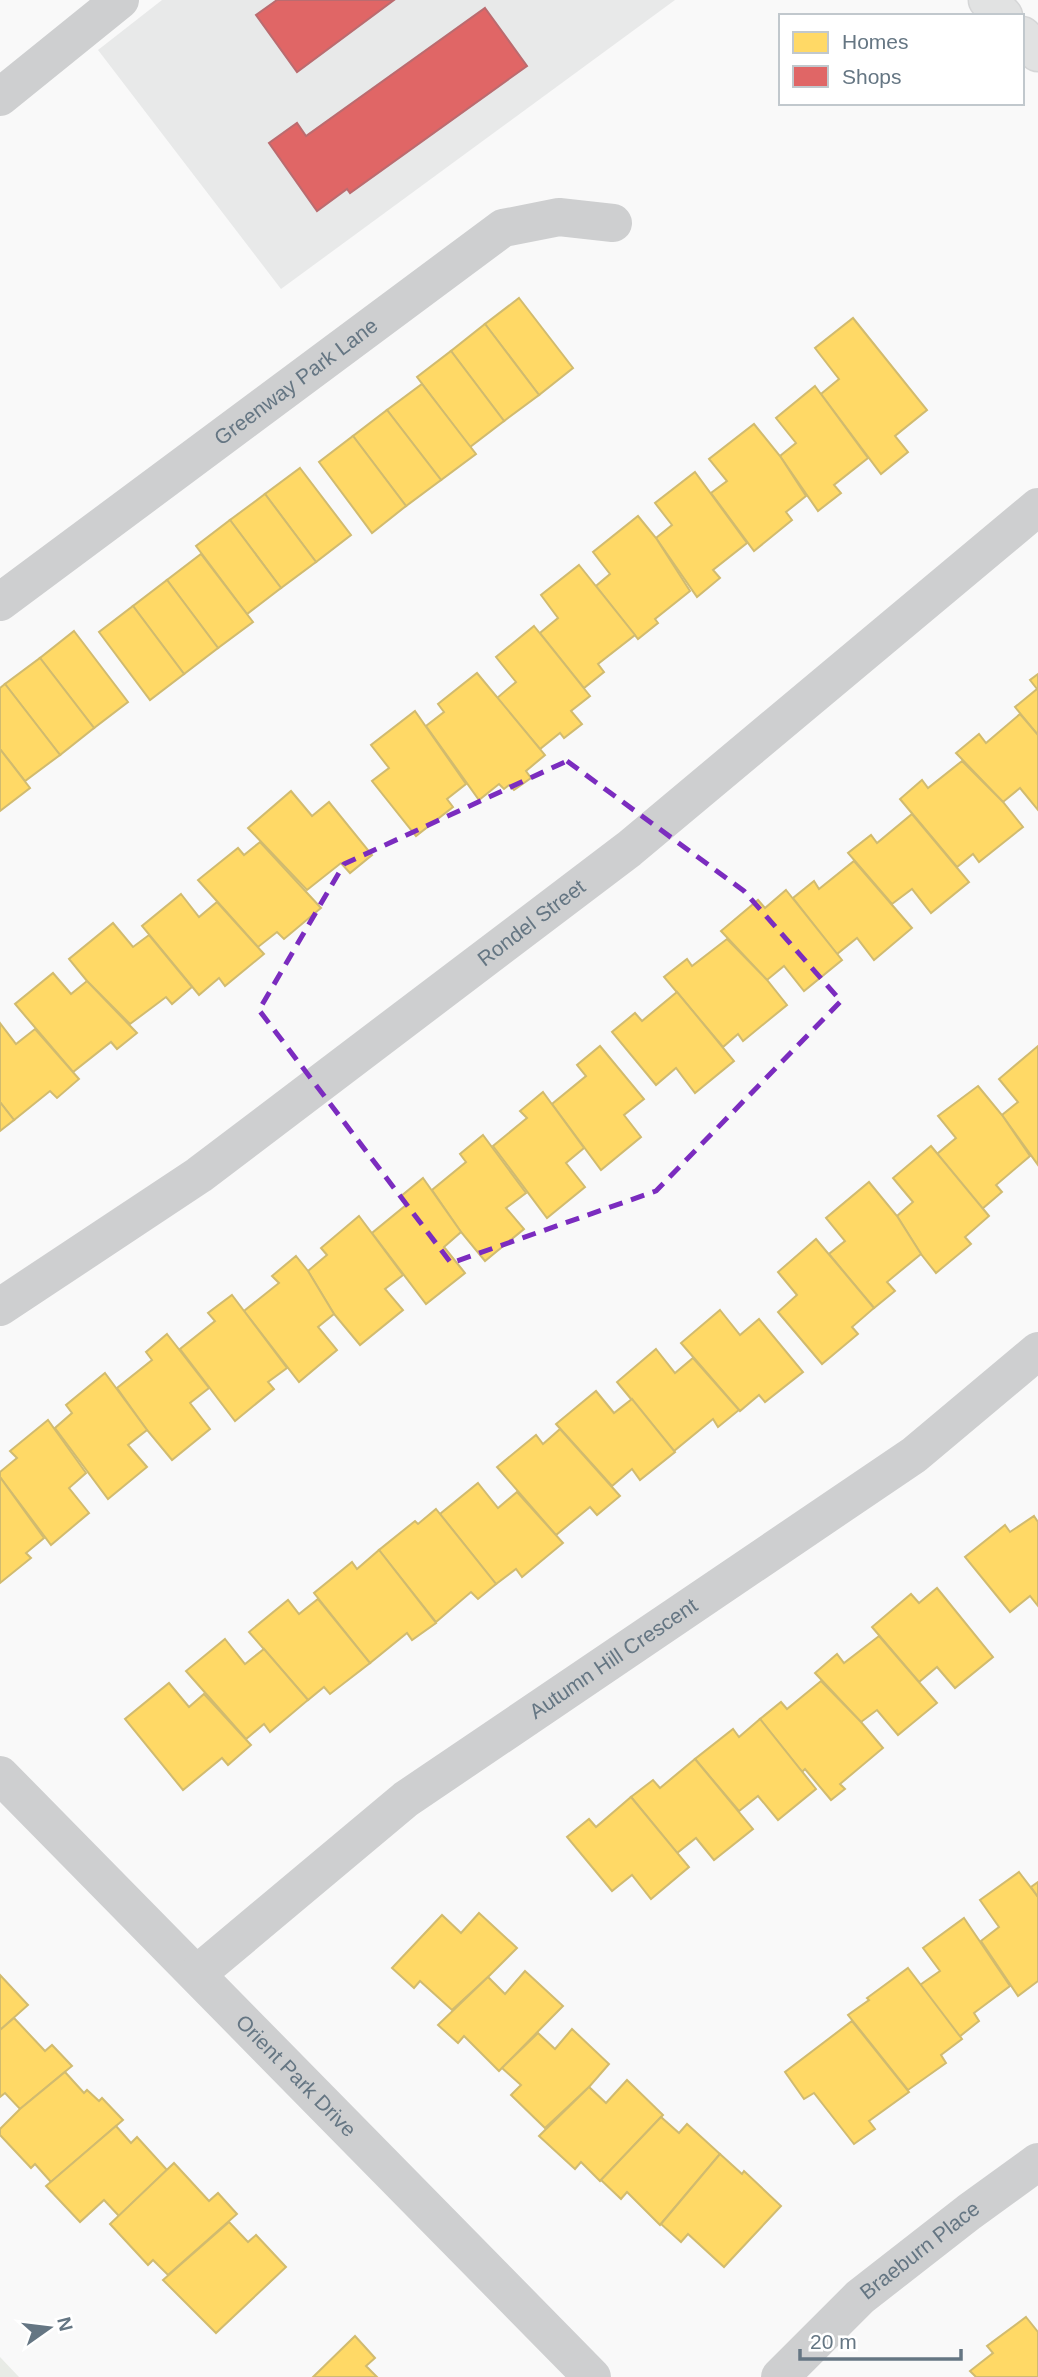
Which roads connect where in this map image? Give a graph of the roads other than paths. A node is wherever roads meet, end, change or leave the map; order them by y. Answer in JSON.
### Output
{"nodes":[{"id":1,"x":120,"y":0,"type":"edge"},
{"id":2,"x":988,"y":0,"type":"edge"},
{"id":3,"x":1001,"y":14,"type":"edge"},
{"id":4,"x":1024,"y":38,"type":"edge"},
{"id":5,"x":1038,"y":52,"type":"edge"},
{"id":6,"x":0,"y":97,"type":"edge"},
{"id":7,"x":613,"y":223,"type":"dead end"},
{"id":8,"x":1038,"y":507,"type":"edge"},
{"id":9,"x":0,"y":602,"type":"edge"},
{"id":10,"x":0,"y":1307,"type":"edge"},
{"id":11,"x":1038,"y":1351,"type":"edge"},
{"id":12,"x":0,"y":1775,"type":"edge"},
{"id":13,"x":197,"y":1974,"type":"junction"},
{"id":14,"x":1038,"y":2162,"type":"edge"},
{"id":15,"x":592,"y":2377,"type":"edge"},
{"id":16,"x":780,"y":2377,"type":"edge"}],
"edges":[{"from":1,"to":6,"type":"street"},
{"from":2,"to":3,"type":"street"},
{"from":4,"to":5,"type":"street"},
{"from":7,"to":9,"type":"street","name":"Greenway Park Lane"},
{"from":8,"to":10,"type":"street","name":"Rondel Street"},
{"from":11,"to":13,"type":"street","name":"Autumn Hill Crescent"},
{"from":12,"to":13,"type":"street","name":"Orient Park Drive"},
{"from":13,"to":15,"type":"street","name":"Orient Park Drive"},
{"from":14,"to":16,"type":"street","name":"Braeburn Place"}]}
